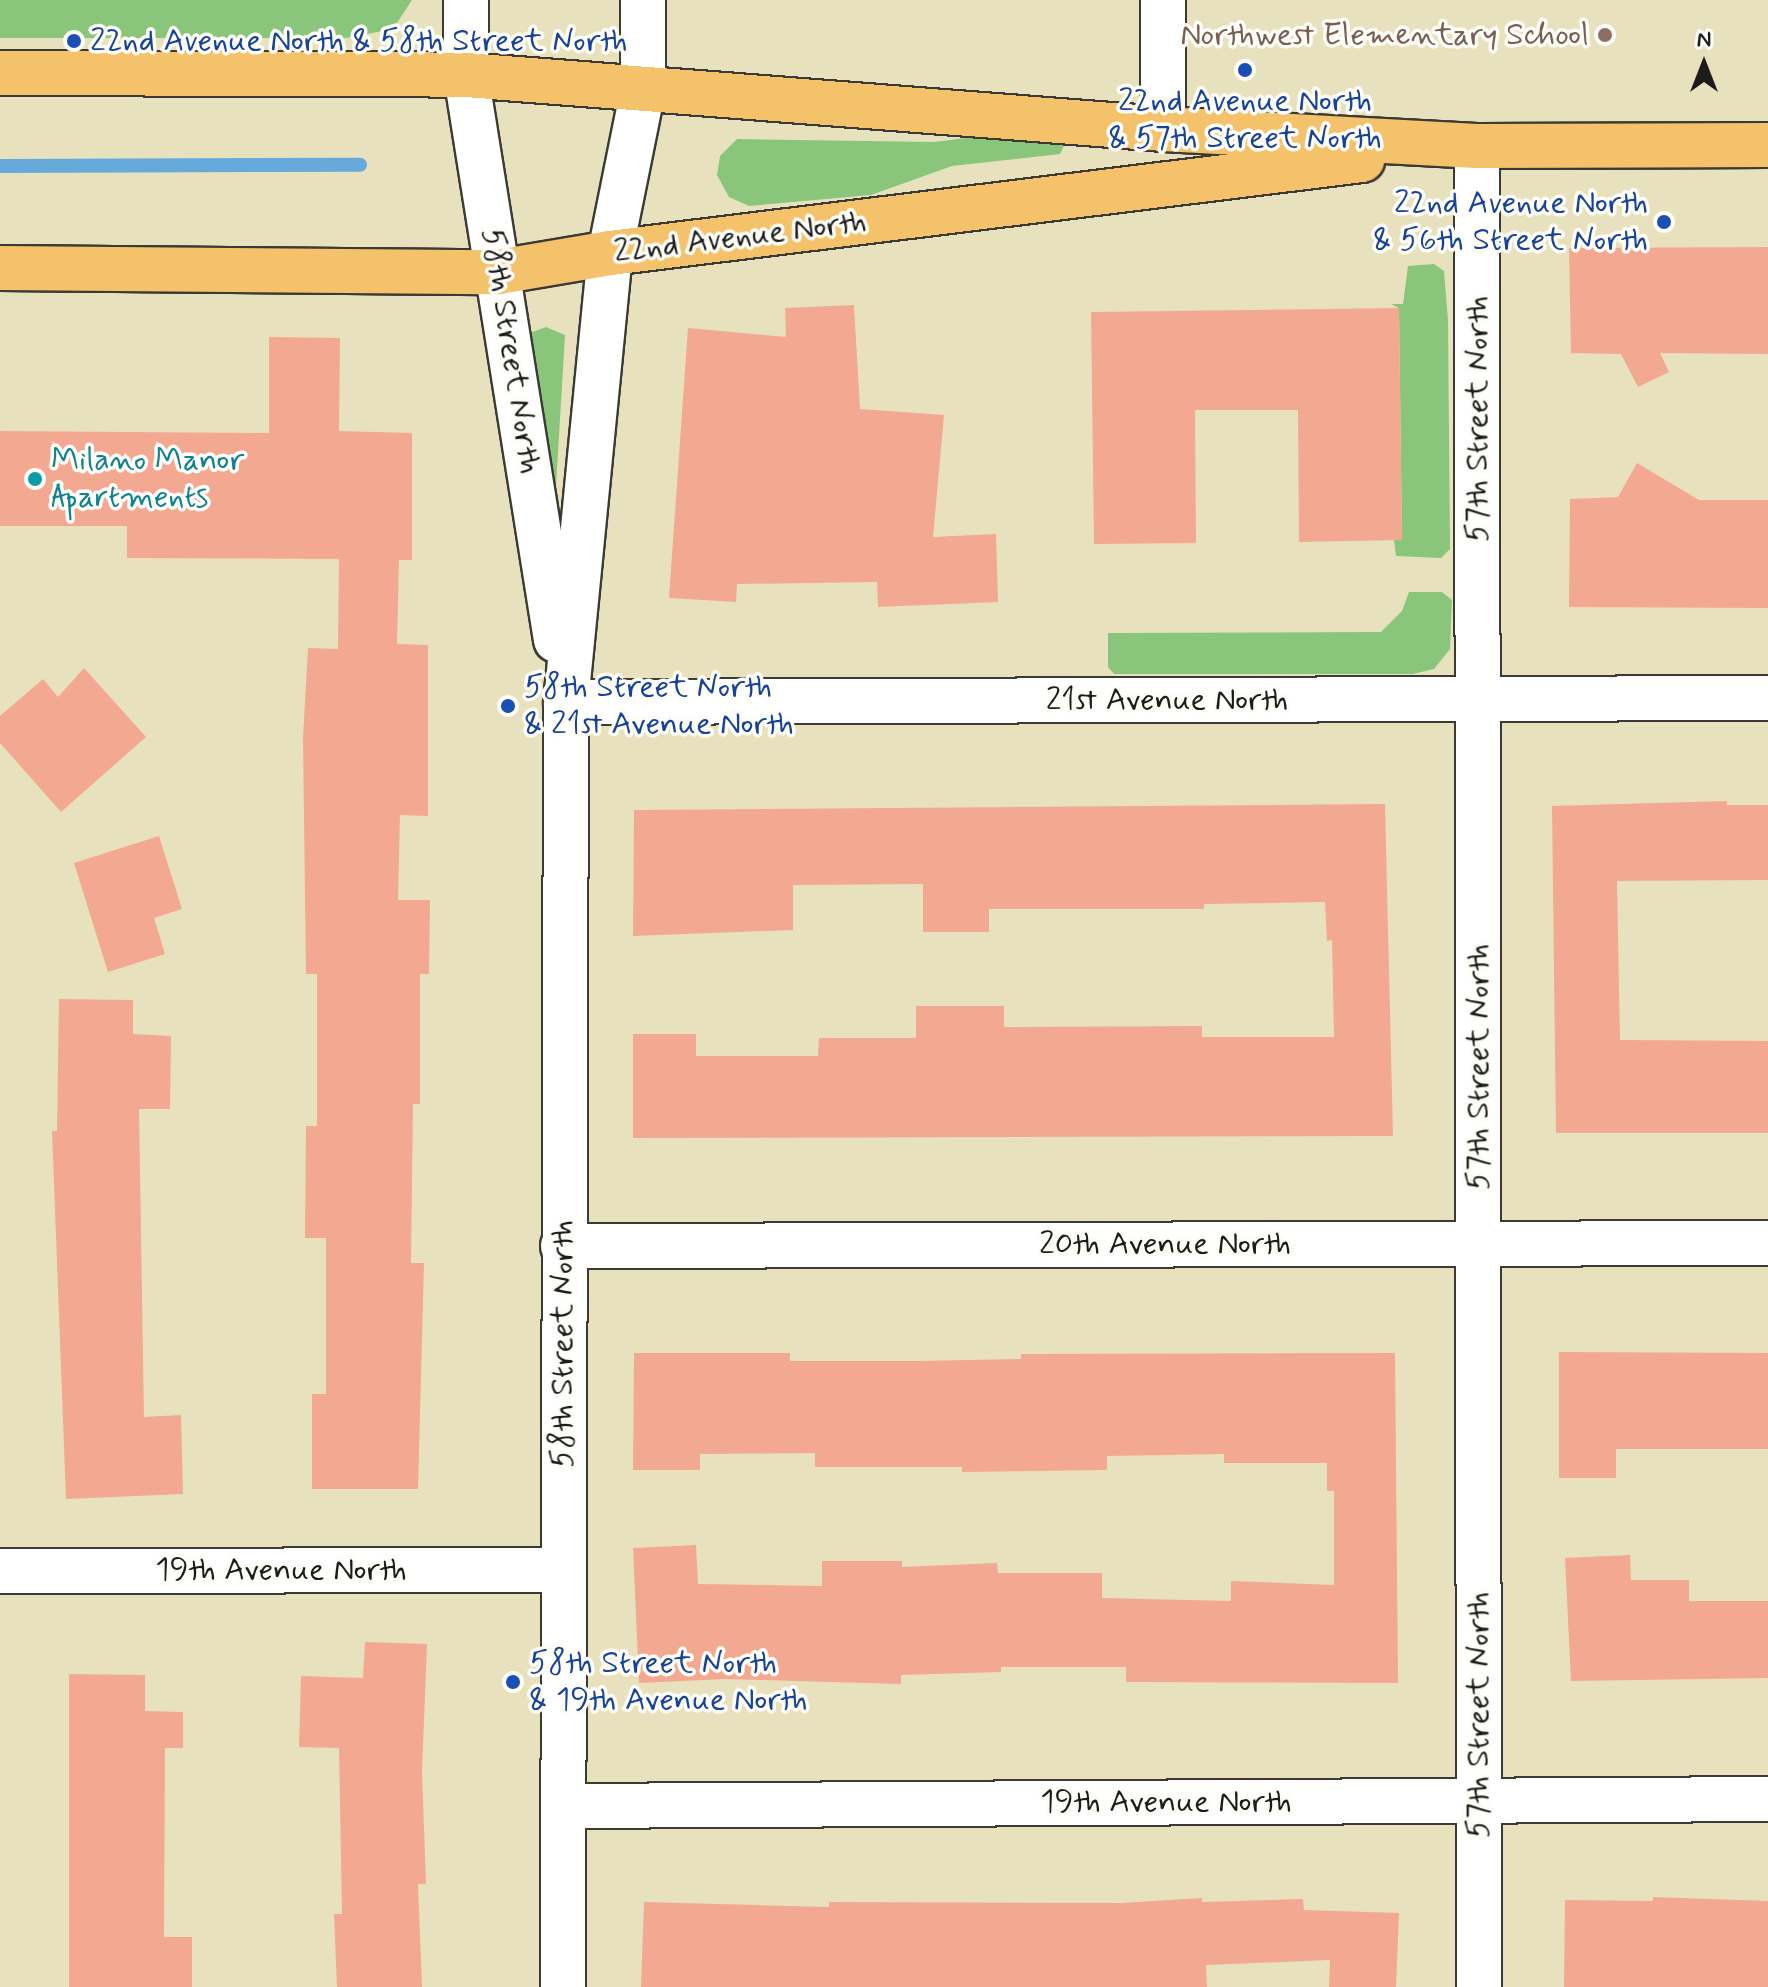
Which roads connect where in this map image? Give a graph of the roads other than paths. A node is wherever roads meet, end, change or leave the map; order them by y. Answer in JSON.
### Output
{"nodes":[{"id":1,"x":466,"y":0,"type":"edge"},
{"id":2,"x":643,"y":0,"type":"edge"},
{"id":3,"x":1163,"y":0,"type":"edge"},
{"id":4,"x":0,"y":73,"type":"edge"},
{"id":5,"x":466,"y":75,"type":"junction"},
{"id":6,"x":643,"y":90,"type":"junction"},
{"id":7,"x":1163,"y":129,"type":"junction"},
{"id":8,"x":1768,"y":145,"type":"edge"},
{"id":9,"x":1477,"y":146,"type":"junction"},
{"id":10,"x":610,"y":253,"type":"junction"},
{"id":11,"x":0,"y":268,"type":"edge"},
{"id":12,"x":498,"y":272,"type":"junction"},
{"id":13,"x":1768,"y":698,"type":"edge"},
{"id":14,"x":1478,"y":699,"type":"junction"},
{"id":15,"x":566,"y":702,"type":"junction"},
{"id":16,"x":1479,"y":1243,"type":"junction"},
{"id":17,"x":1768,"y":1243,"type":"edge"},
{"id":18,"x":563,"y":1246,"type":"junction"},
{"id":19,"x":563,"y":1570,"type":"junction"},
{"id":20,"x":0,"y":1571,"type":"edge"},
{"id":21,"x":1768,"y":1799,"type":"edge"},
{"id":22,"x":1479,"y":1801,"type":"junction"},
{"id":23,"x":563,"y":1806,"type":"junction"},
{"id":24,"x":563,"y":1987,"type":"edge"},
{"id":25,"x":1479,"y":1987,"type":"edge"}],
"edges":[{"from":1,"to":5,"type":"street","name":"58th Street North"},
{"from":2,"to":6,"type":"street","name":"58th Street North"},
{"from":3,"to":7,"type":"street"},
{"from":4,"to":5,"type":"main road","name":"22nd Avenue North"},
{"from":5,"to":6,"type":"main road","name":"22nd Avenue North"},
{"from":5,"to":12,"type":"street","name":"58th Street North"},
{"from":6,"to":7,"type":"main road","name":"22nd Avenue North"},
{"from":6,"to":10,"type":"street","name":"58th Street North"},
{"from":7,"to":9,"type":"main road","name":"22nd Avenue North"},
{"from":8,"to":9,"type":"main road","name":"22nd Avenue North"},
{"from":9,"to":10,"type":"main road","name":"22nd Avenue North"},
{"from":9,"to":14,"type":"street","name":"57th Street North"},
{"from":10,"to":12,"type":"main road","name":"22nd Avenue North"},
{"from":10,"to":15,"type":"street","name":"58th Street North"},
{"from":11,"to":12,"type":"main road","name":"22nd Avenue North"},
{"from":12,"to":15,"type":"street","name":"58th Street North"},
{"from":13,"to":14,"type":"street","name":"21st Avenue North"},
{"from":14,"to":15,"type":"street","name":"21st Avenue North"},
{"from":14,"to":16,"type":"street","name":"57th Street North"},
{"from":15,"to":18,"type":"street","name":"58th Street North"},
{"from":16,"to":17,"type":"street","name":"20th Avenue North"},
{"from":16,"to":18,"type":"street","name":"20th Avenue North"},
{"from":16,"to":22,"type":"street","name":"57th Street North"},
{"from":18,"to":19,"type":"street","name":"58th Street North"},
{"from":19,"to":20,"type":"street","name":"19th Avenue North"},
{"from":19,"to":23,"type":"street","name":"58th Street North"},
{"from":21,"to":22,"type":"street","name":"19th Avenue North"},
{"from":22,"to":23,"type":"street","name":"19th Avenue North"},
{"from":22,"to":25,"type":"street","name":"57th Street North"},
{"from":23,"to":24,"type":"street","name":"58th Street North"}]}
